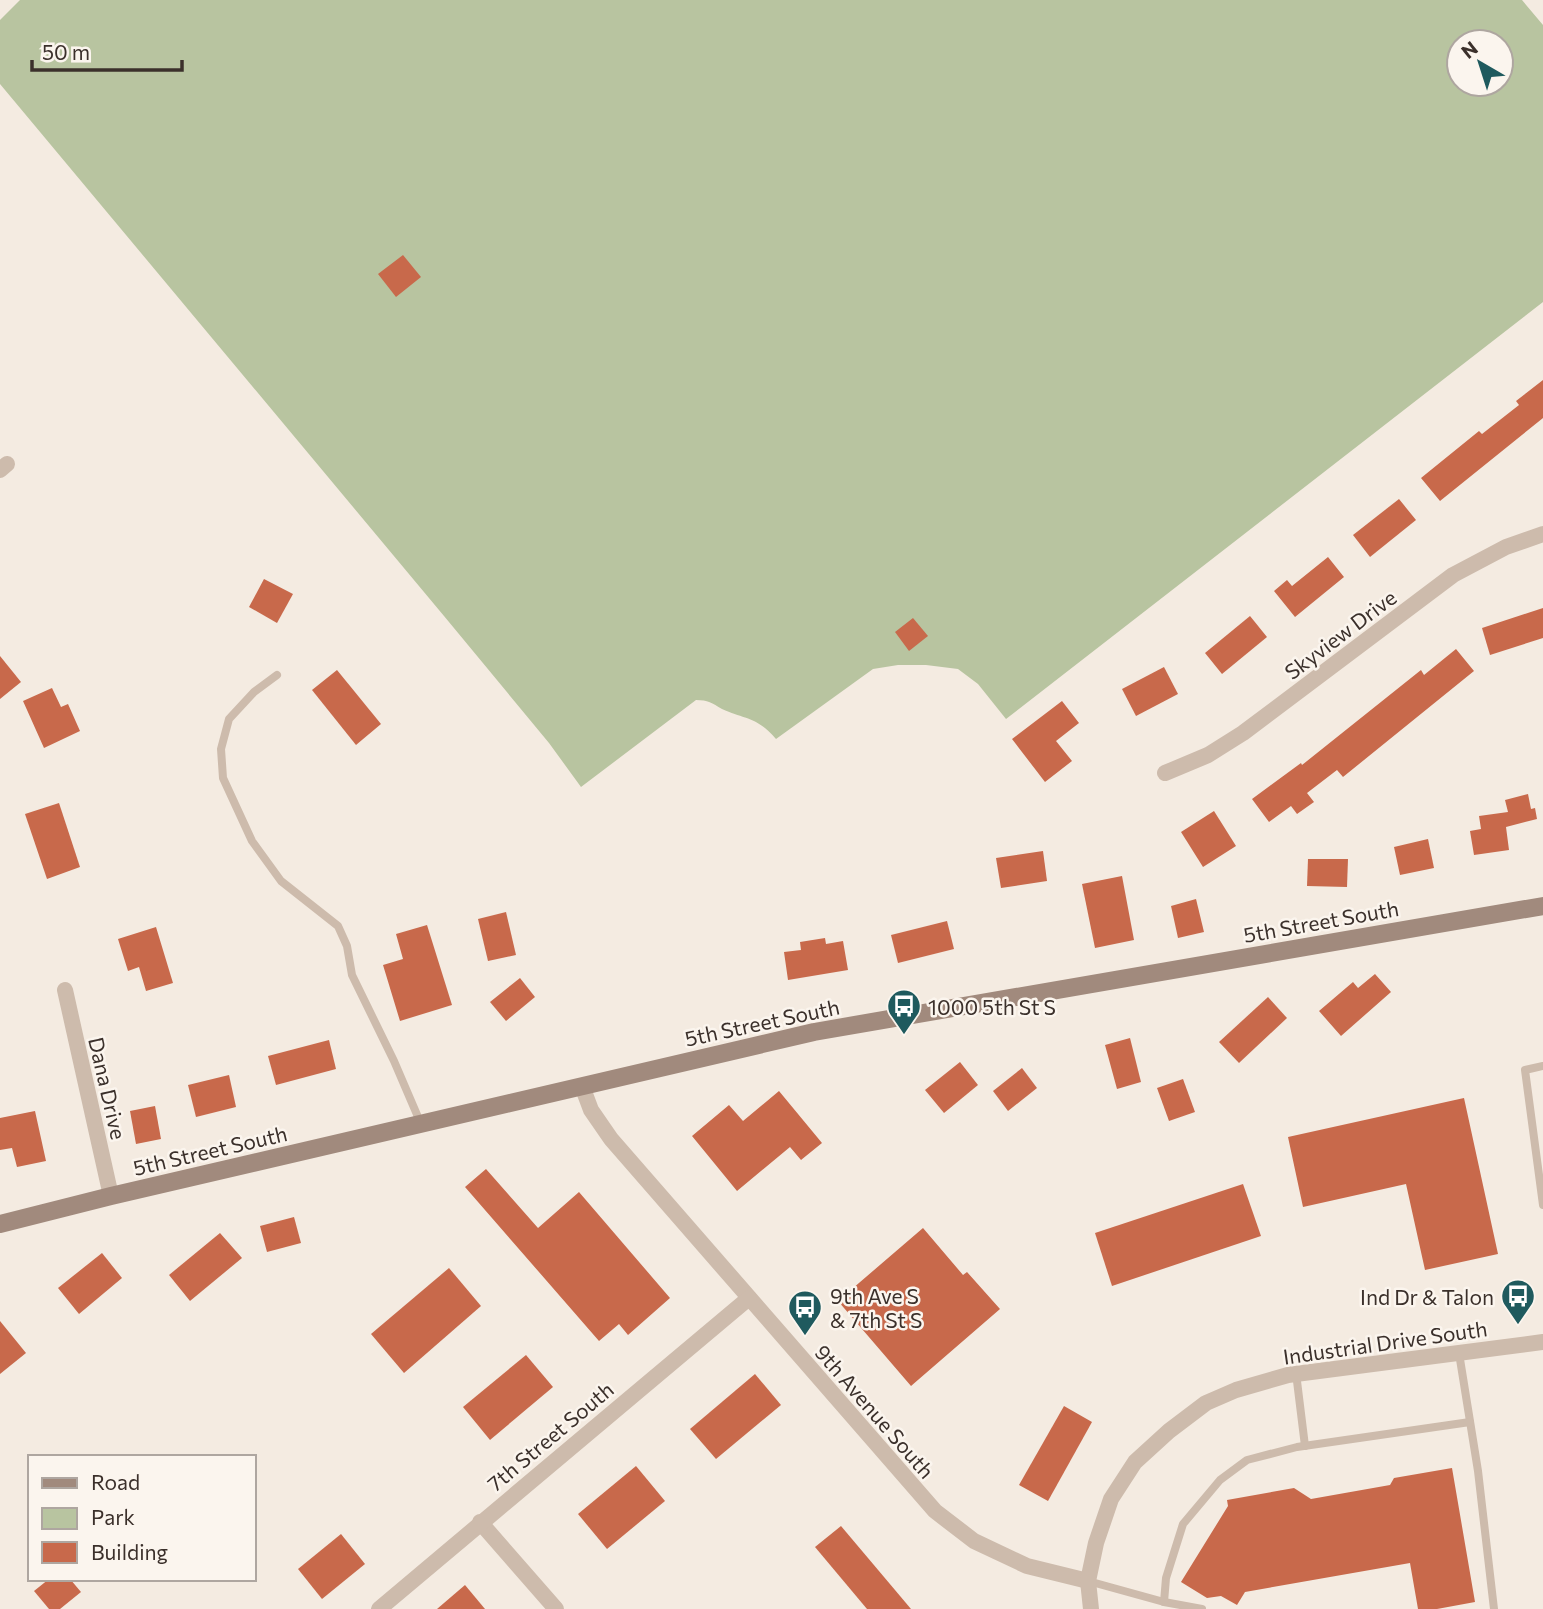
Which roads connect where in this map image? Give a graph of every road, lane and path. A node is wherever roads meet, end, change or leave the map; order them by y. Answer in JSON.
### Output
{"nodes":[{"id":1,"x":1543,"y":534,"type":"edge"},
{"id":2,"x":277,"y":675,"type":"dead end"},
{"id":3,"x":1165,"y":773,"type":"dead end"},
{"id":4,"x":1543,"y":906,"type":"edge"},
{"id":5,"x":65,"y":990,"type":"dead end"},
{"id":6,"x":1543,"y":1066,"type":"edge"},
{"id":7,"x":582,"y":1086,"type":"junction"},
{"id":8,"x":421,"y":1124,"type":"junction"},
{"id":9,"x":111,"y":1196,"type":"junction"},
{"id":10,"x":1543,"y":1205,"type":"edge"},
{"id":11,"x":0,"y":1224,"type":"edge"},
{"id":12,"x":749,"y":1298,"type":"junction"},
{"id":13,"x":1543,"y":1342,"type":"edge"},
{"id":14,"x":1459,"y":1353,"type":"junction"},
{"id":15,"x":1296,"y":1373,"type":"junction"},
{"id":16,"x":1470,"y":1422,"type":"junction"},
{"id":17,"x":1305,"y":1446,"type":"junction"},
{"id":18,"x":480,"y":1522,"type":"junction"},
{"id":19,"x":1088,"y":1581,"type":"junction"},
{"id":20,"x":1164,"y":1602,"type":"junction"},
{"id":21,"x":379,"y":1609,"type":"edge"},
{"id":22,"x":556,"y":1609,"type":"edge"},
{"id":23,"x":1091,"y":1609,"type":"edge"},
{"id":24,"x":1202,"y":1609,"type":"edge"},
{"id":25,"x":1494,"y":1609,"type":"edge"}],
"edges":[{"from":1,"to":3,"type":"street","name":"Skyview Drive"},
{"from":2,"to":8,"type":"lane"},
{"from":4,"to":7,"type":"street","name":"5th Street South"},
{"from":5,"to":9,"type":"street","name":"Dana Drive"},
{"from":6,"to":10,"type":"lane"},
{"from":7,"to":8,"type":"street","name":"5th Street South"},
{"from":7,"to":12,"type":"street","name":"9th Avenue South"},
{"from":8,"to":9,"type":"street","name":"5th Street South"},
{"from":9,"to":11,"type":"street","name":"5th Street South"},
{"from":12,"to":18,"type":"street","name":"7th Street South"},
{"from":12,"to":19,"type":"street","name":"9th Avenue South"},
{"from":13,"to":14,"type":"street","name":"Industrial Drive South"},
{"from":14,"to":15,"type":"street","name":"Industrial Drive South"},
{"from":14,"to":16,"type":"lane"},
{"from":15,"to":17,"type":"lane"},
{"from":15,"to":19,"type":"street","name":"Industrial Drive South"},
{"from":16,"to":17,"type":"lane"},
{"from":16,"to":25,"type":"lane"},
{"from":17,"to":20,"type":"lane"},
{"from":18,"to":21,"type":"street","name":"7th Street South"},
{"from":18,"to":22,"type":"street"},
{"from":19,"to":20,"type":"lane"},
{"from":19,"to":23,"type":"street"},
{"from":20,"to":24,"type":"lane"}]}
